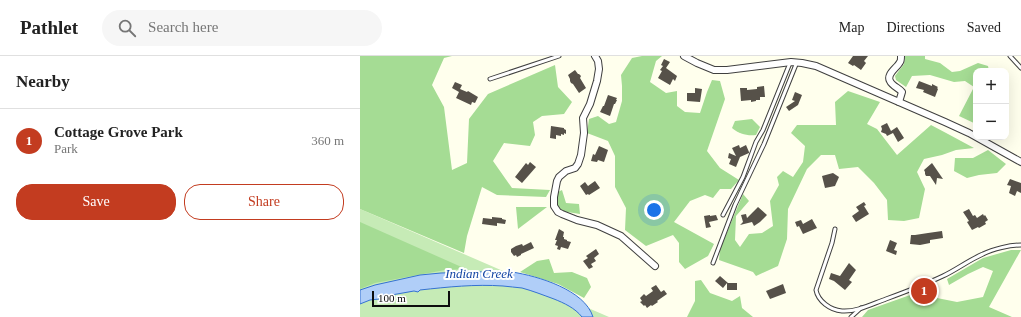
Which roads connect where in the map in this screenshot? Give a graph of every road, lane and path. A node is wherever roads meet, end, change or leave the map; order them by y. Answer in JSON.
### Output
{"nodes":[{"id":1,"x":559,"y":56,"type":"edge"},
{"id":2,"x":595,"y":56,"type":"edge"},
{"id":3,"x":684,"y":56,"type":"edge"},
{"id":4,"x":901,"y":56,"type":"edge"},
{"id":5,"x":1010,"y":56,"type":"edge"},
{"id":6,"x":794,"y":62,"type":"junction"},
{"id":7,"x":1021,"y":68,"type":"edge"},
{"id":8,"x":490,"y":79,"type":"dead end"},
{"id":9,"x":899,"y":102,"type":"junction"},
{"id":10,"x":1021,"y":162,"type":"edge"},
{"id":11,"x":723,"y":215,"type":"dead end"},
{"id":12,"x":835,"y":229,"type":"dead end"},
{"id":13,"x":1021,"y":245,"type":"edge"},
{"id":14,"x":713,"y":263,"type":"dead end"},
{"id":15,"x":655,"y":266,"type":"dead end"},
{"id":16,"x":861,"y":308,"type":"junction"},
{"id":17,"x":851,"y":317,"type":"edge"}],
"edges":[{"from":1,"to":8,"type":"lane"},
{"from":2,"to":15,"type":"street"},
{"from":3,"to":6,"type":"street"},
{"from":4,"to":9,"type":"street"},
{"from":5,"to":7,"type":"lane"},
{"from":6,"to":9,"type":"street"},
{"from":6,"to":11,"type":"lane"},
{"from":6,"to":14,"type":"lane"},
{"from":9,"to":10,"type":"street"},
{"from":12,"to":16,"type":"lane"},
{"from":13,"to":16,"type":"lane"},
{"from":16,"to":17,"type":"lane"}]}
